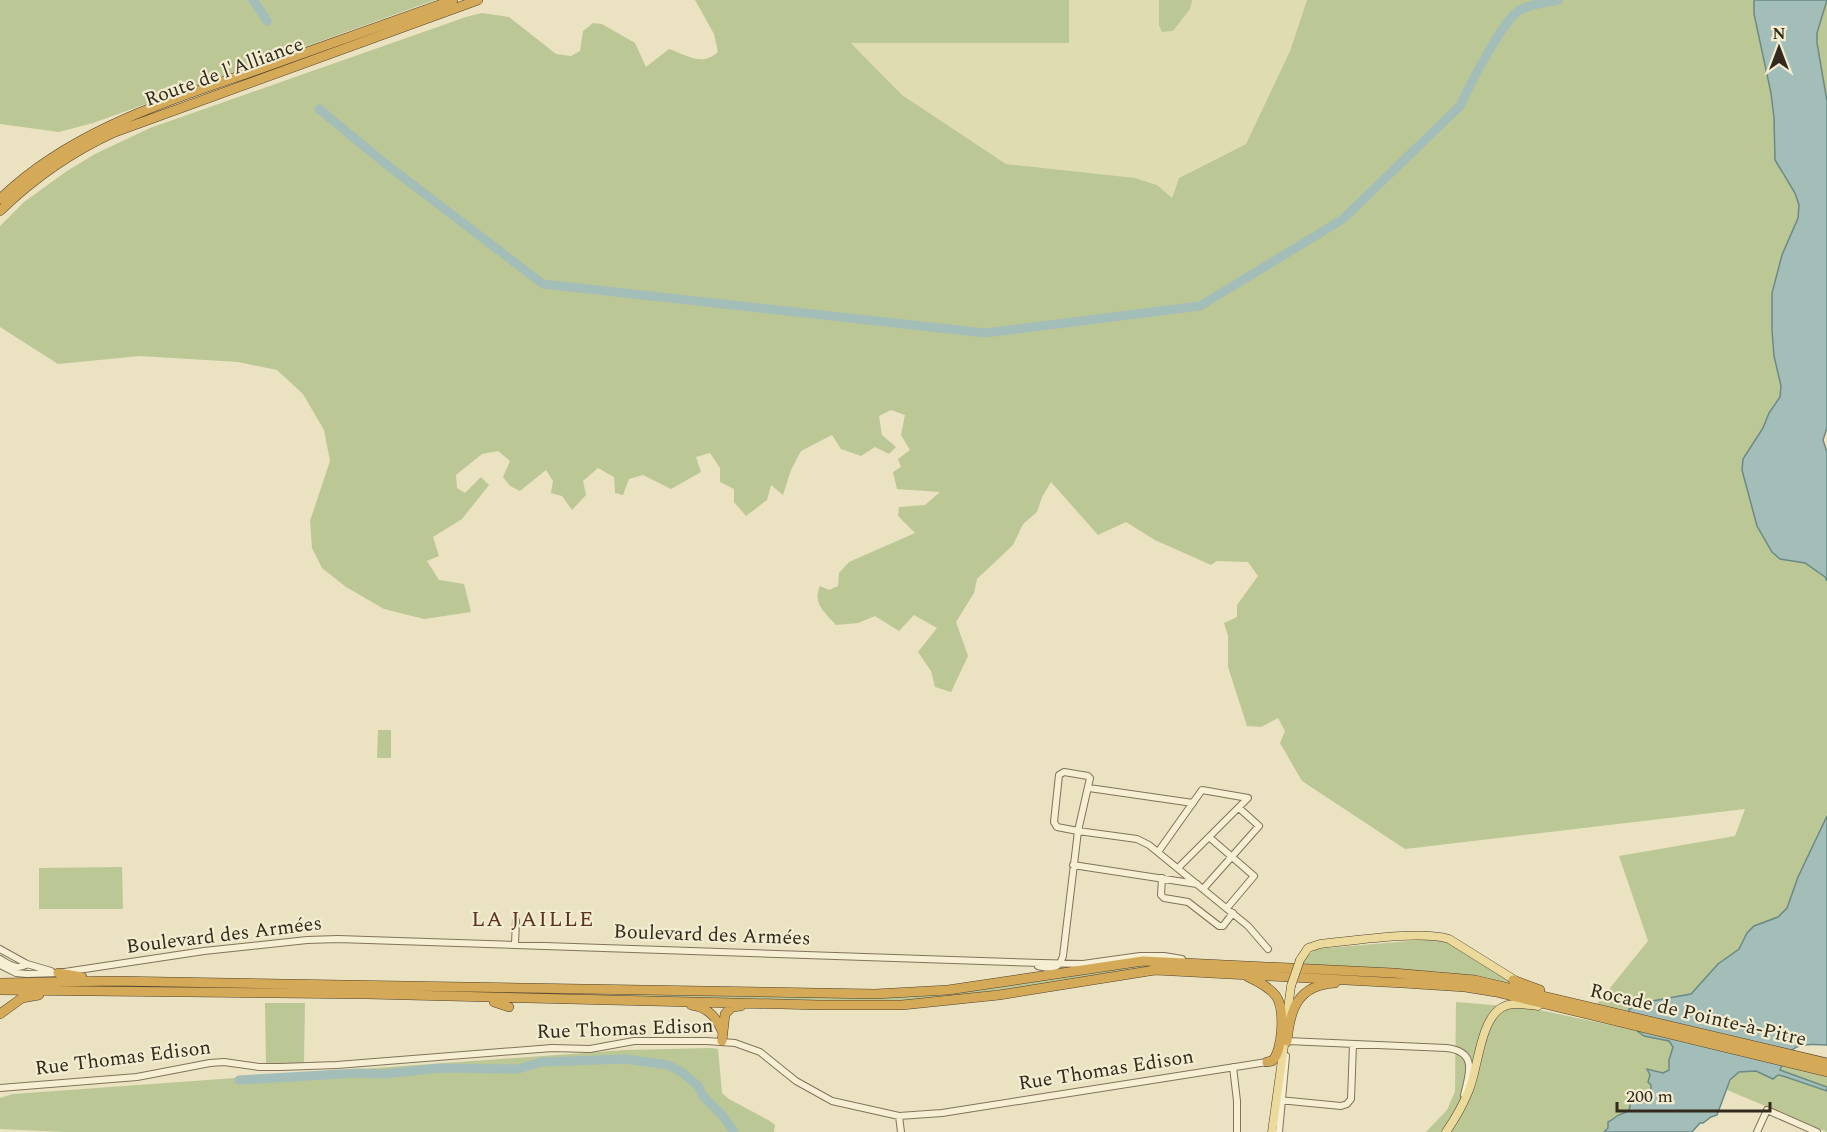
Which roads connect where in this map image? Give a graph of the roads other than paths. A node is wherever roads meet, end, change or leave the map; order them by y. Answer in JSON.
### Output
{"nodes":[{"id":1,"x":453,"y":0,"type":"edge"},
{"id":2,"x":478,"y":0,"type":"edge"},
{"id":3,"x":0,"y":199,"type":"edge"},
{"id":4,"x":0,"y":211,"type":"edge"},
{"id":5,"x":1089,"y":788,"type":"junction"},
{"id":6,"x":1193,"y":803,"type":"junction"},
{"id":7,"x":1239,"y":808,"type":"junction"},
{"id":8,"x":1078,"y":831,"type":"junction"},
{"id":9,"x":1209,"y":837,"type":"junction"},
{"id":10,"x":1158,"y":852,"type":"junction"},
{"id":11,"x":1232,"y":857,"type":"junction"},
{"id":12,"x":1073,"y":865,"type":"junction"},
{"id":13,"x":1178,"y":868,"type":"junction"},
{"id":14,"x":1162,"y":878,"type":"junction"},
{"id":15,"x":1197,"y":884,"type":"junction"},
{"id":16,"x":1203,"y":890,"type":"junction"},
{"id":17,"x":1227,"y":908,"type":"junction"},
{"id":18,"x":1233,"y":914,"type":"junction"},
{"id":19,"x":516,"y":921,"type":"dead end"},
{"id":20,"x":515,"y":944,"type":"junction"},
{"id":21,"x":0,"y":949,"type":"edge"},
{"id":22,"x":1268,"y":949,"type":"dead end"},
{"id":23,"x":11,"y":956,"type":"junction"},
{"id":24,"x":0,"y":959,"type":"edge"},
{"id":25,"x":1061,"y":963,"type":"junction"},
{"id":26,"x":1206,"y":963,"type":"junction"},
{"id":27,"x":0,"y":965,"type":"edge"},
{"id":28,"x":29,"y":965,"type":"junction"},
{"id":29,"x":73,"y":970,"type":"junction"},
{"id":30,"x":58,"y":973,"type":"junction"},
{"id":31,"x":1243,"y":975,"type":"junction"},
{"id":32,"x":1513,"y":980,"type":"junction"},
{"id":33,"x":511,"y":981,"type":"dead end"},
{"id":34,"x":544,"y":982,"type":"dead end"},
{"id":35,"x":0,"y":983,"type":"edge"},
{"id":36,"x":1403,"y":983,"type":"junction"},
{"id":37,"x":113,"y":986,"type":"junction"},
{"id":38,"x":467,"y":988,"type":"junction"},
{"id":39,"x":0,"y":990,"type":"edge"},
{"id":40,"x":617,"y":995,"type":"junction"},
{"id":41,"x":432,"y":996,"type":"junction"},
{"id":42,"x":637,"y":1001,"type":"junction"},
{"id":43,"x":819,"y":1005,"type":"junction"},
{"id":44,"x":1564,"y":1005,"type":"junction"},
{"id":45,"x":555,"y":1006,"type":"dead end"},
{"id":46,"x":509,"y":1007,"type":"dead end"},
{"id":47,"x":1603,"y":1012,"type":"junction"},
{"id":48,"x":0,"y":1014,"type":"edge"},
{"id":49,"x":722,"y":1031,"type":"junction"},
{"id":50,"x":722,"y":1041,"type":"junction"},
{"id":51,"x":1287,"y":1041,"type":"junction"},
{"id":52,"x":1353,"y":1044,"type":"junction"},
{"id":53,"x":1791,"y":1057,"type":"junction"},
{"id":54,"x":1267,"y":1062,"type":"joint"},
{"id":55,"x":1827,"y":1062,"type":"edge"},
{"id":56,"x":1233,"y":1067,"type":"junction"},
{"id":57,"x":1827,"y":1072,"type":"edge"},
{"id":58,"x":0,"y":1088,"type":"edge"},
{"id":59,"x":1279,"y":1100,"type":"junction"},
{"id":60,"x":1461,"y":1107,"type":"junction"},
{"id":61,"x":899,"y":1116,"type":"junction"},
{"id":62,"x":1807,"y":1130,"type":"edge"},
{"id":63,"x":901,"y":1132,"type":"edge"},
{"id":64,"x":1237,"y":1132,"type":"edge"},
{"id":65,"x":1272,"y":1132,"type":"edge"},
{"id":66,"x":1279,"y":1132,"type":"edge"},
{"id":67,"x":1446,"y":1132,"type":"edge"},
{"id":68,"x":1757,"y":1132,"type":"edge"},
{"id":69,"x":1817,"y":1132,"type":"edge"}],
"edges":[{"from":1,"to":3,"type":"highway","name":"Route de l'Alliance"},
{"from":2,"to":4,"type":"highway","name":"Route de l'Alliance"},
{"from":5,"to":6,"type":"street"},
{"from":5,"to":8,"type":"street"},
{"from":5,"to":8,"type":"street"},
{"from":6,"to":7,"type":"street"},
{"from":6,"to":10,"type":"street"},
{"from":7,"to":9,"type":"street"},
{"from":7,"to":11,"type":"street"},
{"from":8,"to":10,"type":"street"},
{"from":8,"to":12,"type":"street"},
{"from":9,"to":11,"type":"street"},
{"from":9,"to":13,"type":"street"},
{"from":10,"to":13,"type":"street"},
{"from":11,"to":16,"type":"street"},
{"from":11,"to":17,"type":"street"},
{"from":12,"to":14,"type":"street"},
{"from":12,"to":25,"type":"street"},
{"from":13,"to":15,"type":"street"},
{"from":14,"to":15,"type":"street"},
{"from":14,"to":18,"type":"street"},
{"from":15,"to":16,"type":"street"},
{"from":16,"to":17,"type":"street"},
{"from":17,"to":18,"type":"street"},
{"from":18,"to":22,"type":"street"},
{"from":19,"to":20,"type":"street"},
{"from":20,"to":25,"type":"street","name":"Boulevard des Armées"},
{"from":20,"to":29,"type":"street","name":"Boulevard des Armées"},
{"from":21,"to":23,"type":"street"},
{"from":23,"to":24,"type":"street"},
{"from":23,"to":28,"type":"street"},
{"from":24,"to":28,"type":"street"},
{"from":25,"to":26,"type":"street","name":"Boulevard des Armées"},
{"from":26,"to":40,"type":"highway"},
{"from":26,"to":44,"type":"highway"},
{"from":27,"to":30,"type":"street","name":"Boulevard des Armées"},
{"from":28,"to":29,"type":"street","name":"Boulevard des Armées"},
{"from":28,"to":30,"type":"street"},
{"from":29,"to":30,"type":"street","name":"Boulevard des Armées"},
{"from":30,"to":37,"type":"highway"},
{"from":31,"to":36,"type":"highway"},
{"from":31,"to":43,"type":"highway"},
{"from":31,"to":54,"type":"highway"},
{"from":32,"to":44,"type":"main road"},
{"from":32,"to":47,"type":"highway"},
{"from":32,"to":59,"type":"main road","bridge":true},
{"from":33,"to":38,"type":"highway"},
{"from":34,"to":40,"type":"highway"},
{"from":35,"to":37,"type":"highway"},
{"from":36,"to":44,"type":"highway"},
{"from":36,"to":51,"type":"highway"},
{"from":37,"to":38,"type":"highway"},
{"from":37,"to":39,"type":"highway"},
{"from":37,"to":41,"type":"highway"},
{"from":37,"to":48,"type":"highway"},
{"from":38,"to":40,"type":"highway"},
{"from":40,"to":41,"type":"highway"},
{"from":40,"to":42,"type":"highway"},
{"from":40,"to":45,"type":"highway"},
{"from":41,"to":46,"type":"highway"},
{"from":42,"to":43,"type":"highway"},
{"from":42,"to":49,"type":"highway"},
{"from":43,"to":49,"type":"highway"},
{"from":44,"to":47,"type":"highway","name":"Rocade de Pointe-à-Pitre"},
{"from":44,"to":60,"type":"main road"},
{"from":47,"to":53,"type":"highway","name":"Rocade de Pointe-à-Pitre"},
{"from":49,"to":50,"type":"highway"},
{"from":50,"to":58,"type":"street","name":"Rue Thomas Edison"},
{"from":50,"to":61,"type":"street","name":"Rue Thomas Edison"},
{"from":51,"to":52,"type":"street"},
{"from":51,"to":59,"type":"street"},
{"from":52,"to":59,"type":"street"},
{"from":52,"to":60,"type":"street"},
{"from":53,"to":55,"type":"highway","name":"Rocade de Pointe-à-Pitre"},
{"from":53,"to":57,"type":"highway","name":"Rocade de Pointe-à-Pitre"},
{"from":54,"to":56,"type":"street","name":"Rue Thomas Edison"},
{"from":56,"to":61,"type":"street","name":"Rue Thomas Edison"},
{"from":56,"to":64,"type":"street"},
{"from":59,"to":65,"type":"main road"},
{"from":59,"to":66,"type":"street"},
{"from":60,"to":67,"type":"main road"},
{"from":61,"to":63,"type":"street"},
{"from":62,"to":68,"type":"street"},
{"from":62,"to":69,"type":"street"}]}
